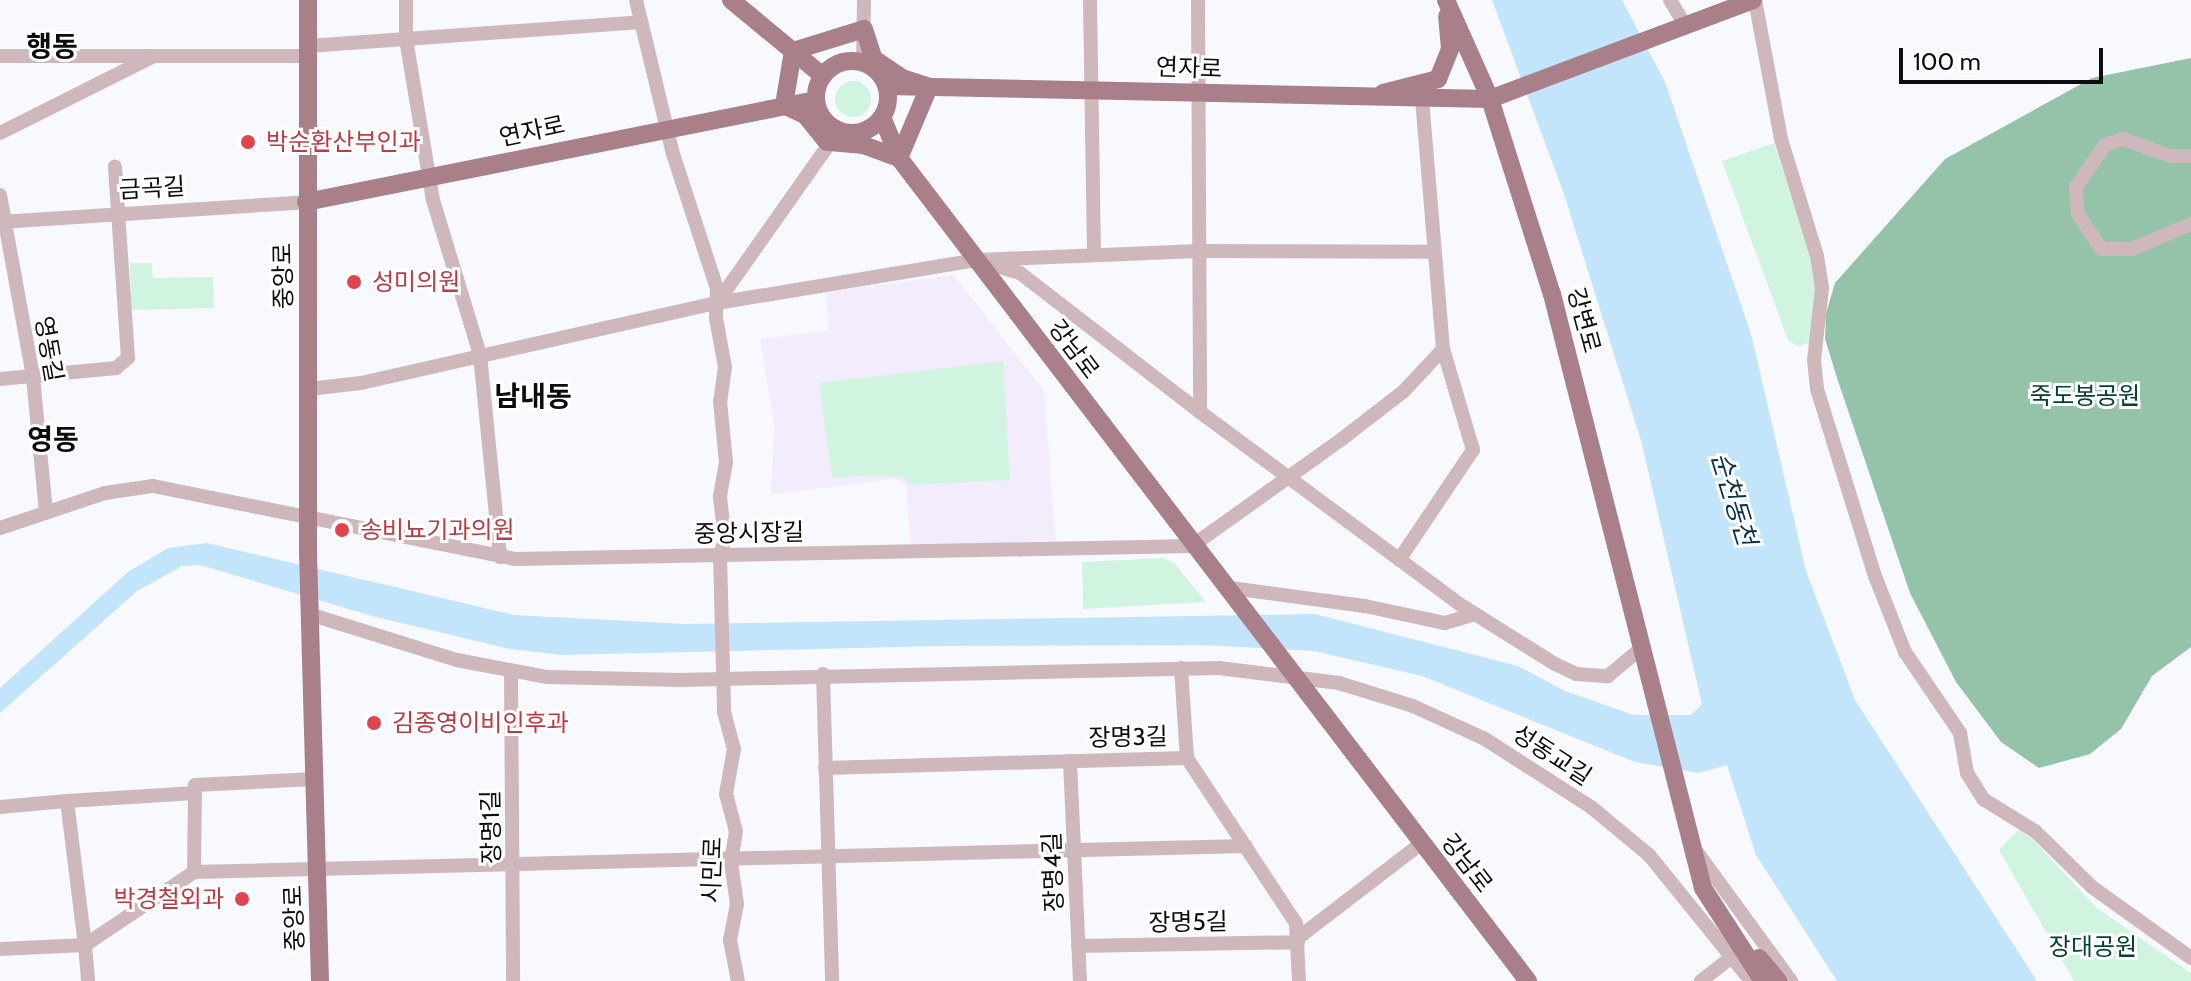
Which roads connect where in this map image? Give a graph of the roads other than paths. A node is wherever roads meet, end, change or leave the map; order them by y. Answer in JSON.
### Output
{"nodes":[{"id":1,"x":308,"y":0,"type":"edge"},
{"id":2,"x":406,"y":0,"type":"edge"},
{"id":3,"x":636,"y":0,"type":"edge"},
{"id":4,"x":731,"y":0,"type":"edge"},
{"id":5,"x":864,"y":0,"type":"edge"},
{"id":6,"x":1090,"y":0,"type":"edge"},
{"id":7,"x":1198,"y":0,"type":"edge"},
{"id":8,"x":1446,"y":0,"type":"edge"},
{"id":9,"x":1670,"y":0,"type":"edge"},
{"id":10,"x":1754,"y":0,"type":"edge"},
{"id":11,"x":1719,"y":6,"type":"edge"},
{"id":12,"x":641,"y":22,"type":"junction"},
{"id":13,"x":1676,"y":28,"type":"junction"},
{"id":14,"x":864,"y":29,"type":"junction"},
{"id":15,"x":406,"y":39,"type":"junction"},
{"id":16,"x":308,"y":51,"type":"junction"},
{"id":17,"x":793,"y":51,"type":"junction"},
{"id":18,"x":156,"y":55,"type":"junction"},
{"id":19,"x":0,"y":56,"type":"edge"},
{"id":20,"x":863,"y":63,"type":"junction"},
{"id":21,"x":823,"y":76,"type":"junction"},
{"id":22,"x":887,"y":86,"type":"junction"},
{"id":23,"x":929,"y":87,"type":"junction"},
{"id":24,"x":1090,"y":90,"type":"junction"},
{"id":25,"x":1198,"y":92,"type":"junction"},
{"id":26,"x":1355,"y":98,"type":"junction"},
{"id":27,"x":1490,"y":99,"type":"junction"},
{"id":28,"x":816,"y":100,"type":"junction"},
{"id":29,"x":1422,"y":101,"type":"junction"},
{"id":30,"x":784,"y":105,"type":"junction"},
{"id":31,"x":882,"y":117,"type":"junction"},
{"id":32,"x":666,"y":127,"type":"junction"},
{"id":33,"x":0,"y":133,"type":"edge"},
{"id":34,"x":833,"y":136,"type":"junction"},
{"id":35,"x":2191,"y":156,"type":"edge"},
{"id":36,"x":899,"y":158,"type":"junction"},
{"id":37,"x":115,"y":166,"type":"dead end"},
{"id":38,"x":429,"y":178,"type":"junction"},
{"id":39,"x":0,"y":195,"type":"edge"},
{"id":40,"x":306,"y":202,"type":"junction"},
{"id":41,"x":120,"y":212,"type":"junction"},
{"id":42,"x":2,"y":222,"type":"edge"},
{"id":43,"x":2191,"y":224,"type":"edge"},
{"id":44,"x":1199,"y":251,"type":"junction"},
{"id":45,"x":1434,"y":252,"type":"junction"},
{"id":46,"x":1094,"y":255,"type":"junction"},
{"id":47,"x":977,"y":260,"type":"junction"},
{"id":48,"x":717,"y":303,"type":"junction"},
{"id":49,"x":1443,"y":349,"type":"junction"},
{"id":50,"x":480,"y":355,"type":"junction"},
{"id":51,"x":33,"y":377,"type":"junction"},
{"id":52,"x":0,"y":379,"type":"edge"},
{"id":53,"x":309,"y":389,"type":"junction"},
{"id":54,"x":1200,"y":412,"type":"junction"},
{"id":55,"x":1292,"y":479,"type":"junction"},
{"id":56,"x":46,"y":512,"type":"junction"},
{"id":57,"x":309,"y":521,"type":"junction"},
{"id":58,"x":0,"y":528,"type":"edge"},
{"id":59,"x":1192,"y":546,"type":"junction"},
{"id":60,"x":720,"y":555,"type":"junction"},
{"id":61,"x":500,"y":557,"type":"junction"},
{"id":62,"x":1399,"y":560,"type":"junction"},
{"id":63,"x":1224,"y":587,"type":"junction"},
{"id":64,"x":309,"y":614,"type":"junction"},
{"id":65,"x":1475,"y":614,"type":"junction"},
{"id":66,"x":1641,"y":656,"type":"junction"},
{"id":67,"x":1288,"y":666,"type":"junction"},
{"id":68,"x":1181,"y":668,"type":"junction"},
{"id":69,"x":511,"y":673,"type":"junction"},
{"id":70,"x":724,"y":673,"type":"junction"},
{"id":71,"x":823,"y":674,"type":"junction"},
{"id":72,"x":1187,"y":758,"type":"junction"},
{"id":73,"x":1070,"y":761,"type":"junction"},
{"id":74,"x":825,"y":768,"type":"junction"},
{"id":75,"x":314,"y":779,"type":"junction"},
{"id":76,"x":195,"y":793,"type":"junction"},
{"id":77,"x":67,"y":801,"type":"junction"},
{"id":78,"x":0,"y":807,"type":"edge"},
{"id":79,"x":1422,"y":843,"type":"junction"},
{"id":80,"x":1246,"y":846,"type":"junction"},
{"id":81,"x":1694,"y":849,"type":"junction"},
{"id":82,"x":1074,"y":850,"type":"junction"},
{"id":83,"x":829,"y":859,"type":"junction"},
{"id":84,"x":731,"y":862,"type":"junction"},
{"id":85,"x":514,"y":866,"type":"junction"},
{"id":86,"x":316,"y":869,"type":"junction"},
{"id":87,"x":194,"y":872,"type":"junction"},
{"id":88,"x":1298,"y":940,"type":"junction"},
{"id":89,"x":85,"y":945,"type":"junction"},
{"id":90,"x":1078,"y":946,"type":"junction"},
{"id":91,"x":0,"y":949,"type":"edge"},
{"id":92,"x":1732,"y":957,"type":"junction"},
{"id":93,"x":2191,"y":958,"type":"edge"},
{"id":94,"x":88,"y":981,"type":"edge"},
{"id":95,"x":320,"y":981,"type":"edge"},
{"id":96,"x":513,"y":981,"type":"edge"},
{"id":97,"x":738,"y":981,"type":"edge"},
{"id":98,"x":832,"y":981,"type":"edge"},
{"id":99,"x":1080,"y":981,"type":"edge"},
{"id":100,"x":1299,"y":981,"type":"edge"},
{"id":101,"x":1528,"y":981,"type":"edge"},
{"id":102,"x":1701,"y":981,"type":"edge"},
{"id":103,"x":1751,"y":981,"type":"edge"},
{"id":104,"x":1762,"y":981,"type":"edge"},
{"id":105,"x":1778,"y":981,"type":"edge"},
{"id":106,"x":1791,"y":981,"type":"edge"}],
"edges":[{"from":1,"to":16,"type":"main road","name":"중앙로"},
{"from":2,"to":15,"type":"street"},
{"from":3,"to":12,"type":"street","name":"시민로"},
{"from":4,"to":17,"type":"main road"},
{"from":5,"to":14,"type":"street"},
{"from":6,"to":24,"type":"street"},
{"from":7,"to":25,"type":"street"},
{"from":8,"to":26,"type":"main road"},
{"from":8,"to":27,"type":"main road","name":"강변로"},
{"from":9,"to":13,"type":"street"},
{"from":10,"to":11,"type":"main road","name":"연자로"},
{"from":10,"to":93,"type":"street"},
{"from":11,"to":13,"type":"main road","name":"연자로"},
{"from":12,"to":15,"type":"street"},
{"from":12,"to":32,"type":"street","name":"시민로"},
{"from":13,"to":27,"type":"main road","name":"연자로"},
{"from":14,"to":17,"type":"main road"},
{"from":14,"to":20,"type":"street"},
{"from":14,"to":23,"type":"main road"},
{"from":15,"to":16,"type":"street"},
{"from":15,"to":38,"type":"street"},
{"from":16,"to":18,"type":"street"},
{"from":16,"to":40,"type":"main road","name":"중앙로"},
{"from":17,"to":21,"type":"main road"},
{"from":17,"to":30,"type":"main road"},
{"from":18,"to":19,"type":"street"},
{"from":18,"to":33,"type":"street"},
{"from":20,"to":21,"type":"main road"},
{"from":20,"to":22,"type":"main road"},
{"from":21,"to":28,"type":"main road"},
{"from":22,"to":23,"type":"main road","name":"연자로"},
{"from":22,"to":31,"type":"main road"},
{"from":23,"to":24,"type":"main road","name":"연자로"},
{"from":23,"to":36,"type":"main road"},
{"from":24,"to":25,"type":"main road","name":"연자로"},
{"from":24,"to":46,"type":"street"},
{"from":25,"to":26,"type":"main road","name":"연자로"},
{"from":25,"to":44,"type":"street"},
{"from":26,"to":29,"type":"main road","name":"연자로"},
{"from":27,"to":29,"type":"main road","name":"연자로"},
{"from":27,"to":66,"type":"main road","name":"강변로"},
{"from":28,"to":30,"type":"main road","name":"연자로"},
{"from":28,"to":34,"type":"main road"},
{"from":29,"to":45,"type":"street"},
{"from":30,"to":32,"type":"main road","name":"연자로"},
{"from":30,"to":34,"type":"main road"},
{"from":31,"to":34,"type":"main road"},
{"from":31,"to":36,"type":"main road","name":"강남로"},
{"from":32,"to":38,"type":"main road","name":"연자로"},
{"from":32,"to":48,"type":"street","name":"시민로"},
{"from":34,"to":36,"type":"main road"},
{"from":34,"to":48,"type":"street"},
{"from":35,"to":43,"type":"street"},
{"from":36,"to":47,"type":"main road","name":"강남로"},
{"from":37,"to":41,"type":"street"},
{"from":38,"to":40,"type":"main road","name":"연자로"},
{"from":38,"to":50,"type":"street"},
{"from":39,"to":42,"type":"street","name":"영동길"},
{"from":40,"to":41,"type":"street","name":"금곡길"},
{"from":40,"to":53,"type":"main road","name":"중앙로"},
{"from":41,"to":42,"type":"street","name":"금곡길"},
{"from":41,"to":51,"type":"street"},
{"from":42,"to":51,"type":"street","name":"영동길"},
{"from":44,"to":45,"type":"street"},
{"from":44,"to":46,"type":"street"},
{"from":44,"to":54,"type":"street"},
{"from":45,"to":49,"type":"street"},
{"from":46,"to":47,"type":"street"},
{"from":47,"to":48,"type":"street"},
{"from":47,"to":54,"type":"street"},
{"from":47,"to":59,"type":"main road","name":"강남로"},
{"from":48,"to":50,"type":"street"},
{"from":48,"to":60,"type":"street","name":"시민로"},
{"from":49,"to":55,"type":"street"},
{"from":49,"to":62,"type":"street"},
{"from":50,"to":53,"type":"street"},
{"from":50,"to":61,"type":"street"},
{"from":51,"to":52,"type":"street"},
{"from":51,"to":56,"type":"street","name":"영동길"},
{"from":53,"to":57,"type":"main road","name":"중앙로"},
{"from":54,"to":55,"type":"street"},
{"from":55,"to":59,"type":"street"},
{"from":55,"to":62,"type":"street"},
{"from":56,"to":57,"type":"street","name":"중앙시장길"},
{"from":56,"to":58,"type":"street","name":"중앙시장길"},
{"from":57,"to":61,"type":"street","name":"중앙시장길"},
{"from":57,"to":64,"type":"main road","name":"중앙로"},
{"from":59,"to":60,"type":"street","name":"중앙시장길"},
{"from":59,"to":63,"type":"main road","name":"강남로"},
{"from":60,"to":61,"type":"street","name":"중앙시장길"},
{"from":60,"to":70,"type":"street","name":"시민로"},
{"from":62,"to":65,"type":"street"},
{"from":63,"to":65,"type":"street"},
{"from":63,"to":67,"type":"main road","name":"강남로"},
{"from":64,"to":69,"type":"street","name":"성동교길"},
{"from":64,"to":75,"type":"main road","name":"중앙로"},
{"from":65,"to":66,"type":"street"},
{"from":66,"to":81,"type":"main road","name":"강변로"},
{"from":67,"to":68,"type":"street","name":"성동교길"},
{"from":67,"to":79,"type":"main road","name":"강남로"},
{"from":67,"to":92,"type":"street","name":"성동교길"},
{"from":68,"to":71,"type":"street","name":"성동교길"},
{"from":68,"to":72,"type":"street"},
{"from":69,"to":70,"type":"street","name":"성동교길"},
{"from":69,"to":85,"type":"street","name":"장명1길"},
{"from":70,"to":71,"type":"street","name":"성동교길"},
{"from":70,"to":84,"type":"street","name":"시민로"},
{"from":71,"to":74,"type":"street"},
{"from":72,"to":73,"type":"street","name":"장명3길"},
{"from":72,"to":80,"type":"street"},
{"from":73,"to":74,"type":"street","name":"장명3길"},
{"from":73,"to":82,"type":"street","name":"장명4길"},
{"from":74,"to":83,"type":"street"},
{"from":75,"to":76,"type":"street"},
{"from":75,"to":86,"type":"main road","name":"중앙로"},
{"from":76,"to":77,"type":"street"},
{"from":76,"to":87,"type":"street"},
{"from":77,"to":78,"type":"street"},
{"from":77,"to":89,"type":"street"},
{"from":79,"to":88,"type":"street"},
{"from":79,"to":101,"type":"main road","name":"강남로"},
{"from":80,"to":82,"type":"street"},
{"from":80,"to":88,"type":"street"},
{"from":81,"to":104,"type":"main road"},
{"from":81,"to":105,"type":"main road"},
{"from":81,"to":106,"type":"street"},
{"from":82,"to":83,"type":"street"},
{"from":82,"to":90,"type":"street","name":"장명4길"},
{"from":83,"to":84,"type":"street"},
{"from":83,"to":98,"type":"street"},
{"from":84,"to":85,"type":"street"},
{"from":84,"to":97,"type":"street","name":"시민로"},
{"from":85,"to":86,"type":"street"},
{"from":85,"to":96,"type":"street","name":"장명1길"},
{"from":86,"to":87,"type":"street"},
{"from":86,"to":95,"type":"main road","name":"중앙로"},
{"from":87,"to":89,"type":"street"},
{"from":88,"to":90,"type":"street","name":"장명5길"},
{"from":88,"to":100,"type":"street"},
{"from":89,"to":91,"type":"street"},
{"from":89,"to":94,"type":"street"},
{"from":90,"to":99,"type":"street","name":"장명4길"},
{"from":92,"to":102,"type":"street"},
{"from":92,"to":103,"type":"street"},
{"from":92,"to":104,"type":"street"}]}
